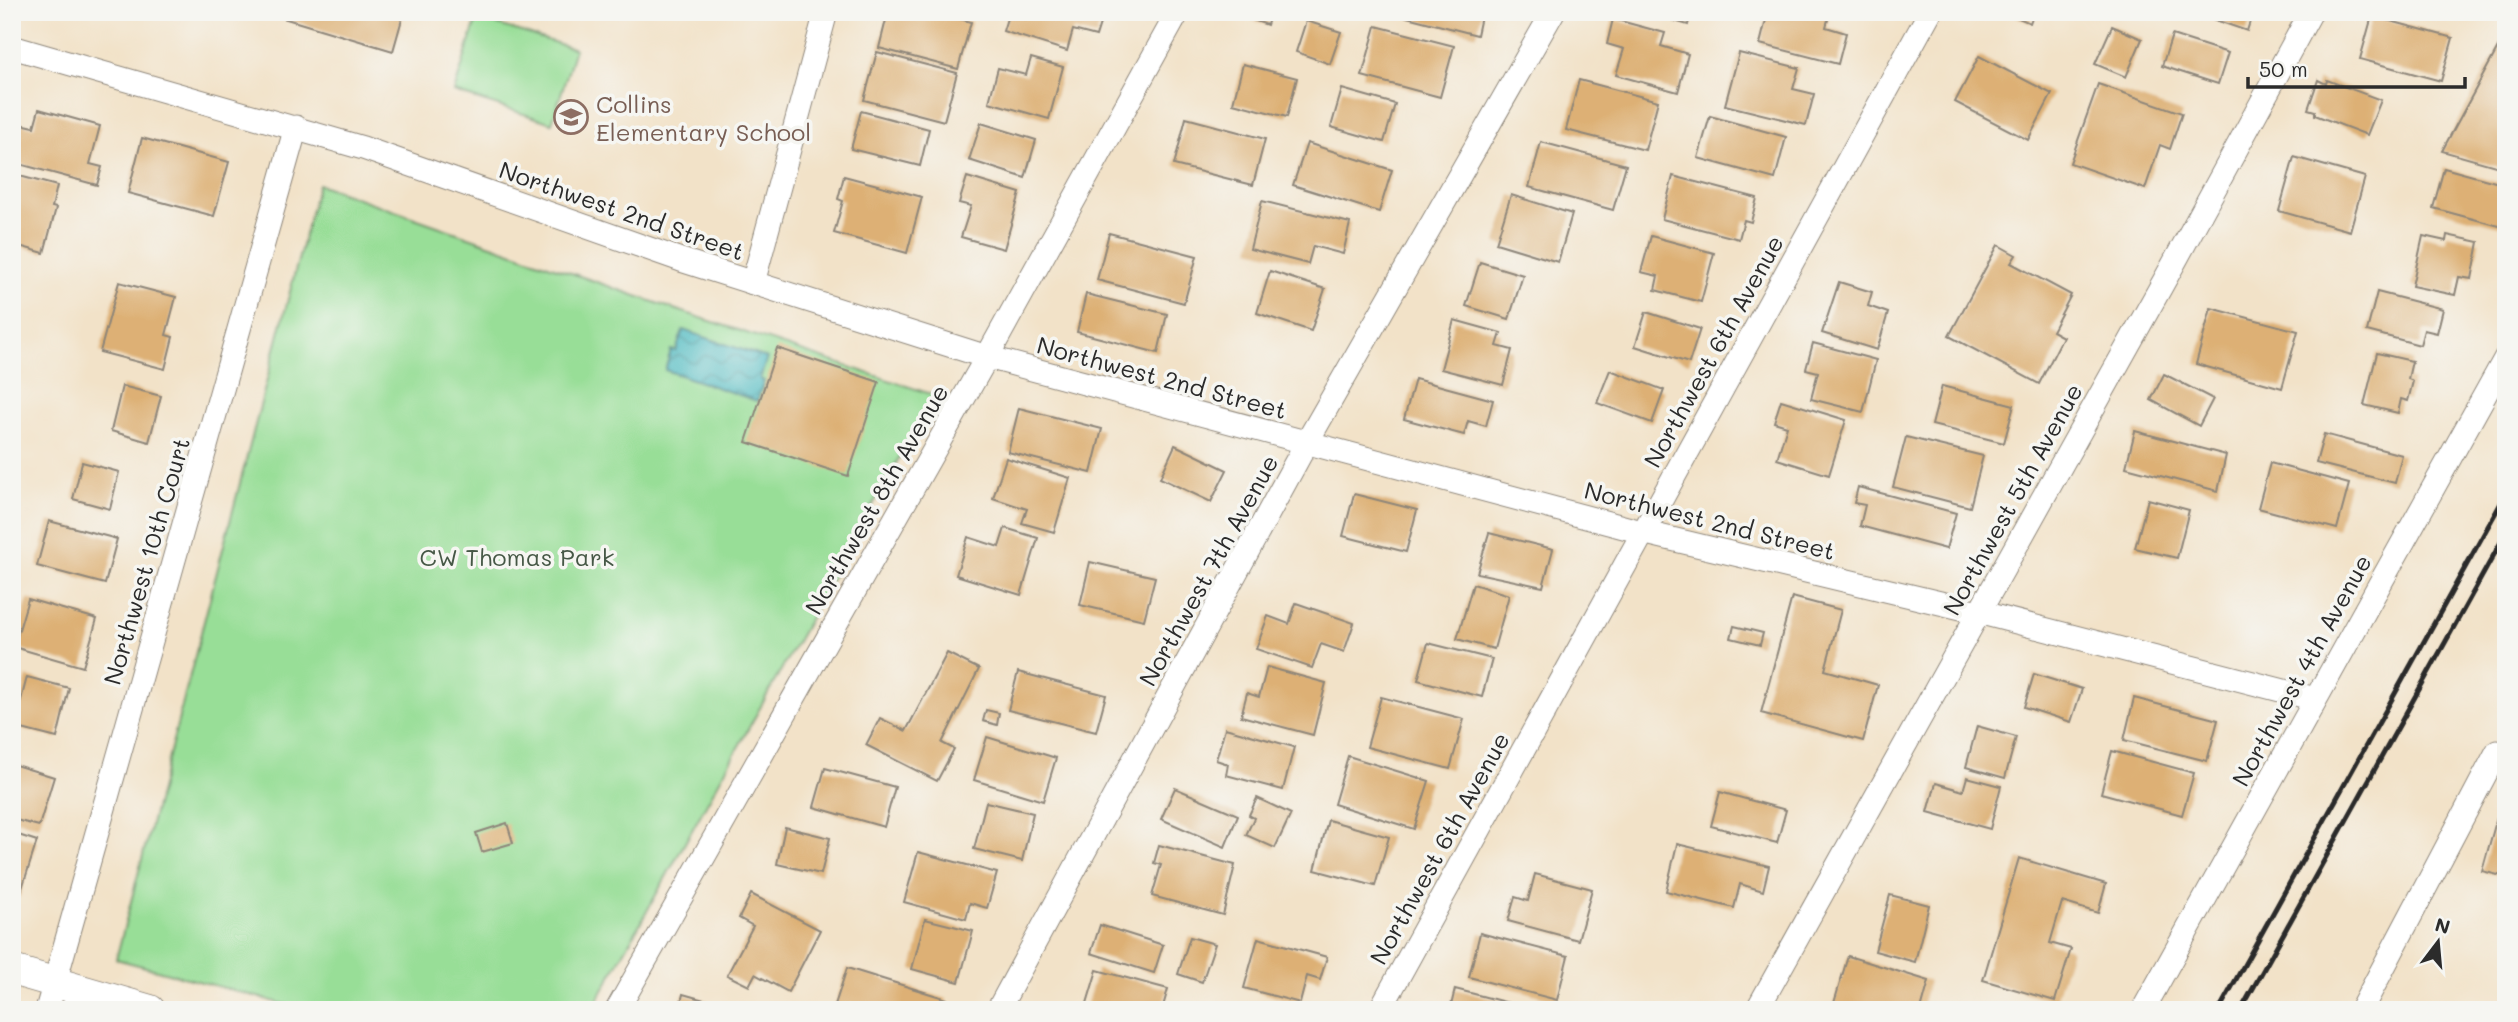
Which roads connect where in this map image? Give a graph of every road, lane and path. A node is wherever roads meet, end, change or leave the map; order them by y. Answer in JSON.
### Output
{"nodes":[{"id":1,"x":826,"y":12,"type":"edge"},
{"id":2,"x":1178,"y":12,"type":"edge"},
{"id":3,"x":1553,"y":12,"type":"edge"},
{"id":4,"x":1930,"y":12,"type":"edge"},
{"id":5,"x":2311,"y":12,"type":"edge"},
{"id":6,"x":12,"y":47,"type":"edge"},
{"id":7,"x":296,"y":127,"type":"junction"},
{"id":8,"x":753,"y":283,"type":"junction"},
{"id":9,"x":987,"y":357,"type":"junction"},
{"id":10,"x":2506,"y":357,"type":"edge"},
{"id":11,"x":1307,"y":442,"type":"junction"},
{"id":12,"x":1642,"y":531,"type":"junction"},
{"id":13,"x":1978,"y":612,"type":"junction"},
{"id":14,"x":2315,"y":699,"type":"junction"},
{"id":15,"x":2502,"y":753,"type":"edge"},
{"id":16,"x":12,"y":970,"type":"edge"},
{"id":17,"x":55,"y":981,"type":"junction"},
{"id":18,"x":47,"y":1010,"type":"edge"},
{"id":19,"x":150,"y":1010,"type":"edge"},
{"id":20,"x":617,"y":1010,"type":"edge"},
{"id":21,"x":998,"y":1010,"type":"edge"},
{"id":22,"x":1380,"y":1010,"type":"edge"},
{"id":23,"x":1758,"y":1010,"type":"edge"},
{"id":24,"x":2143,"y":1010,"type":"edge"},
{"id":25,"x":2361,"y":1010,"type":"edge"}],
"edges":[{"from":1,"to":8,"type":"street"},
{"from":2,"to":9,"type":"street","name":"Northwest 8th Avenue"},
{"from":3,"to":11,"type":"street","name":"Northwest 7th Avenue"},
{"from":4,"to":12,"type":"street","name":"Northwest 6th Avenue"},
{"from":5,"to":13,"type":"street","name":"Northwest 5th Avenue"},
{"from":6,"to":7,"type":"street","name":"Northwest 2nd Street"},
{"from":7,"to":8,"type":"street","name":"Northwest 2nd Street"},
{"from":7,"to":17,"type":"street","name":"Northwest 10th Court"},
{"from":8,"to":9,"type":"street","name":"Northwest 2nd Street"},
{"from":9,"to":11,"type":"street","name":"Northwest 2nd Street"},
{"from":9,"to":20,"type":"street","name":"Northwest 8th Avenue"},
{"from":10,"to":14,"type":"street","name":"Northwest 4th Avenue"},
{"from":11,"to":12,"type":"street","name":"Northwest 2nd Street"},
{"from":11,"to":21,"type":"street","name":"Northwest 7th Avenue"},
{"from":12,"to":13,"type":"street","name":"Northwest 2nd Street"},
{"from":12,"to":22,"type":"street","name":"Northwest 6th Avenue"},
{"from":13,"to":14,"type":"street","name":"Northwest 2nd Street"},
{"from":13,"to":23,"type":"street","name":"Northwest 5th Avenue"},
{"from":14,"to":24,"type":"street","name":"Northwest 4th Avenue"},
{"from":15,"to":25,"type":"street"},
{"from":16,"to":17,"type":"street"},
{"from":17,"to":18,"type":"street","name":"Northwest 10th Court"},
{"from":17,"to":19,"type":"street"}]}
